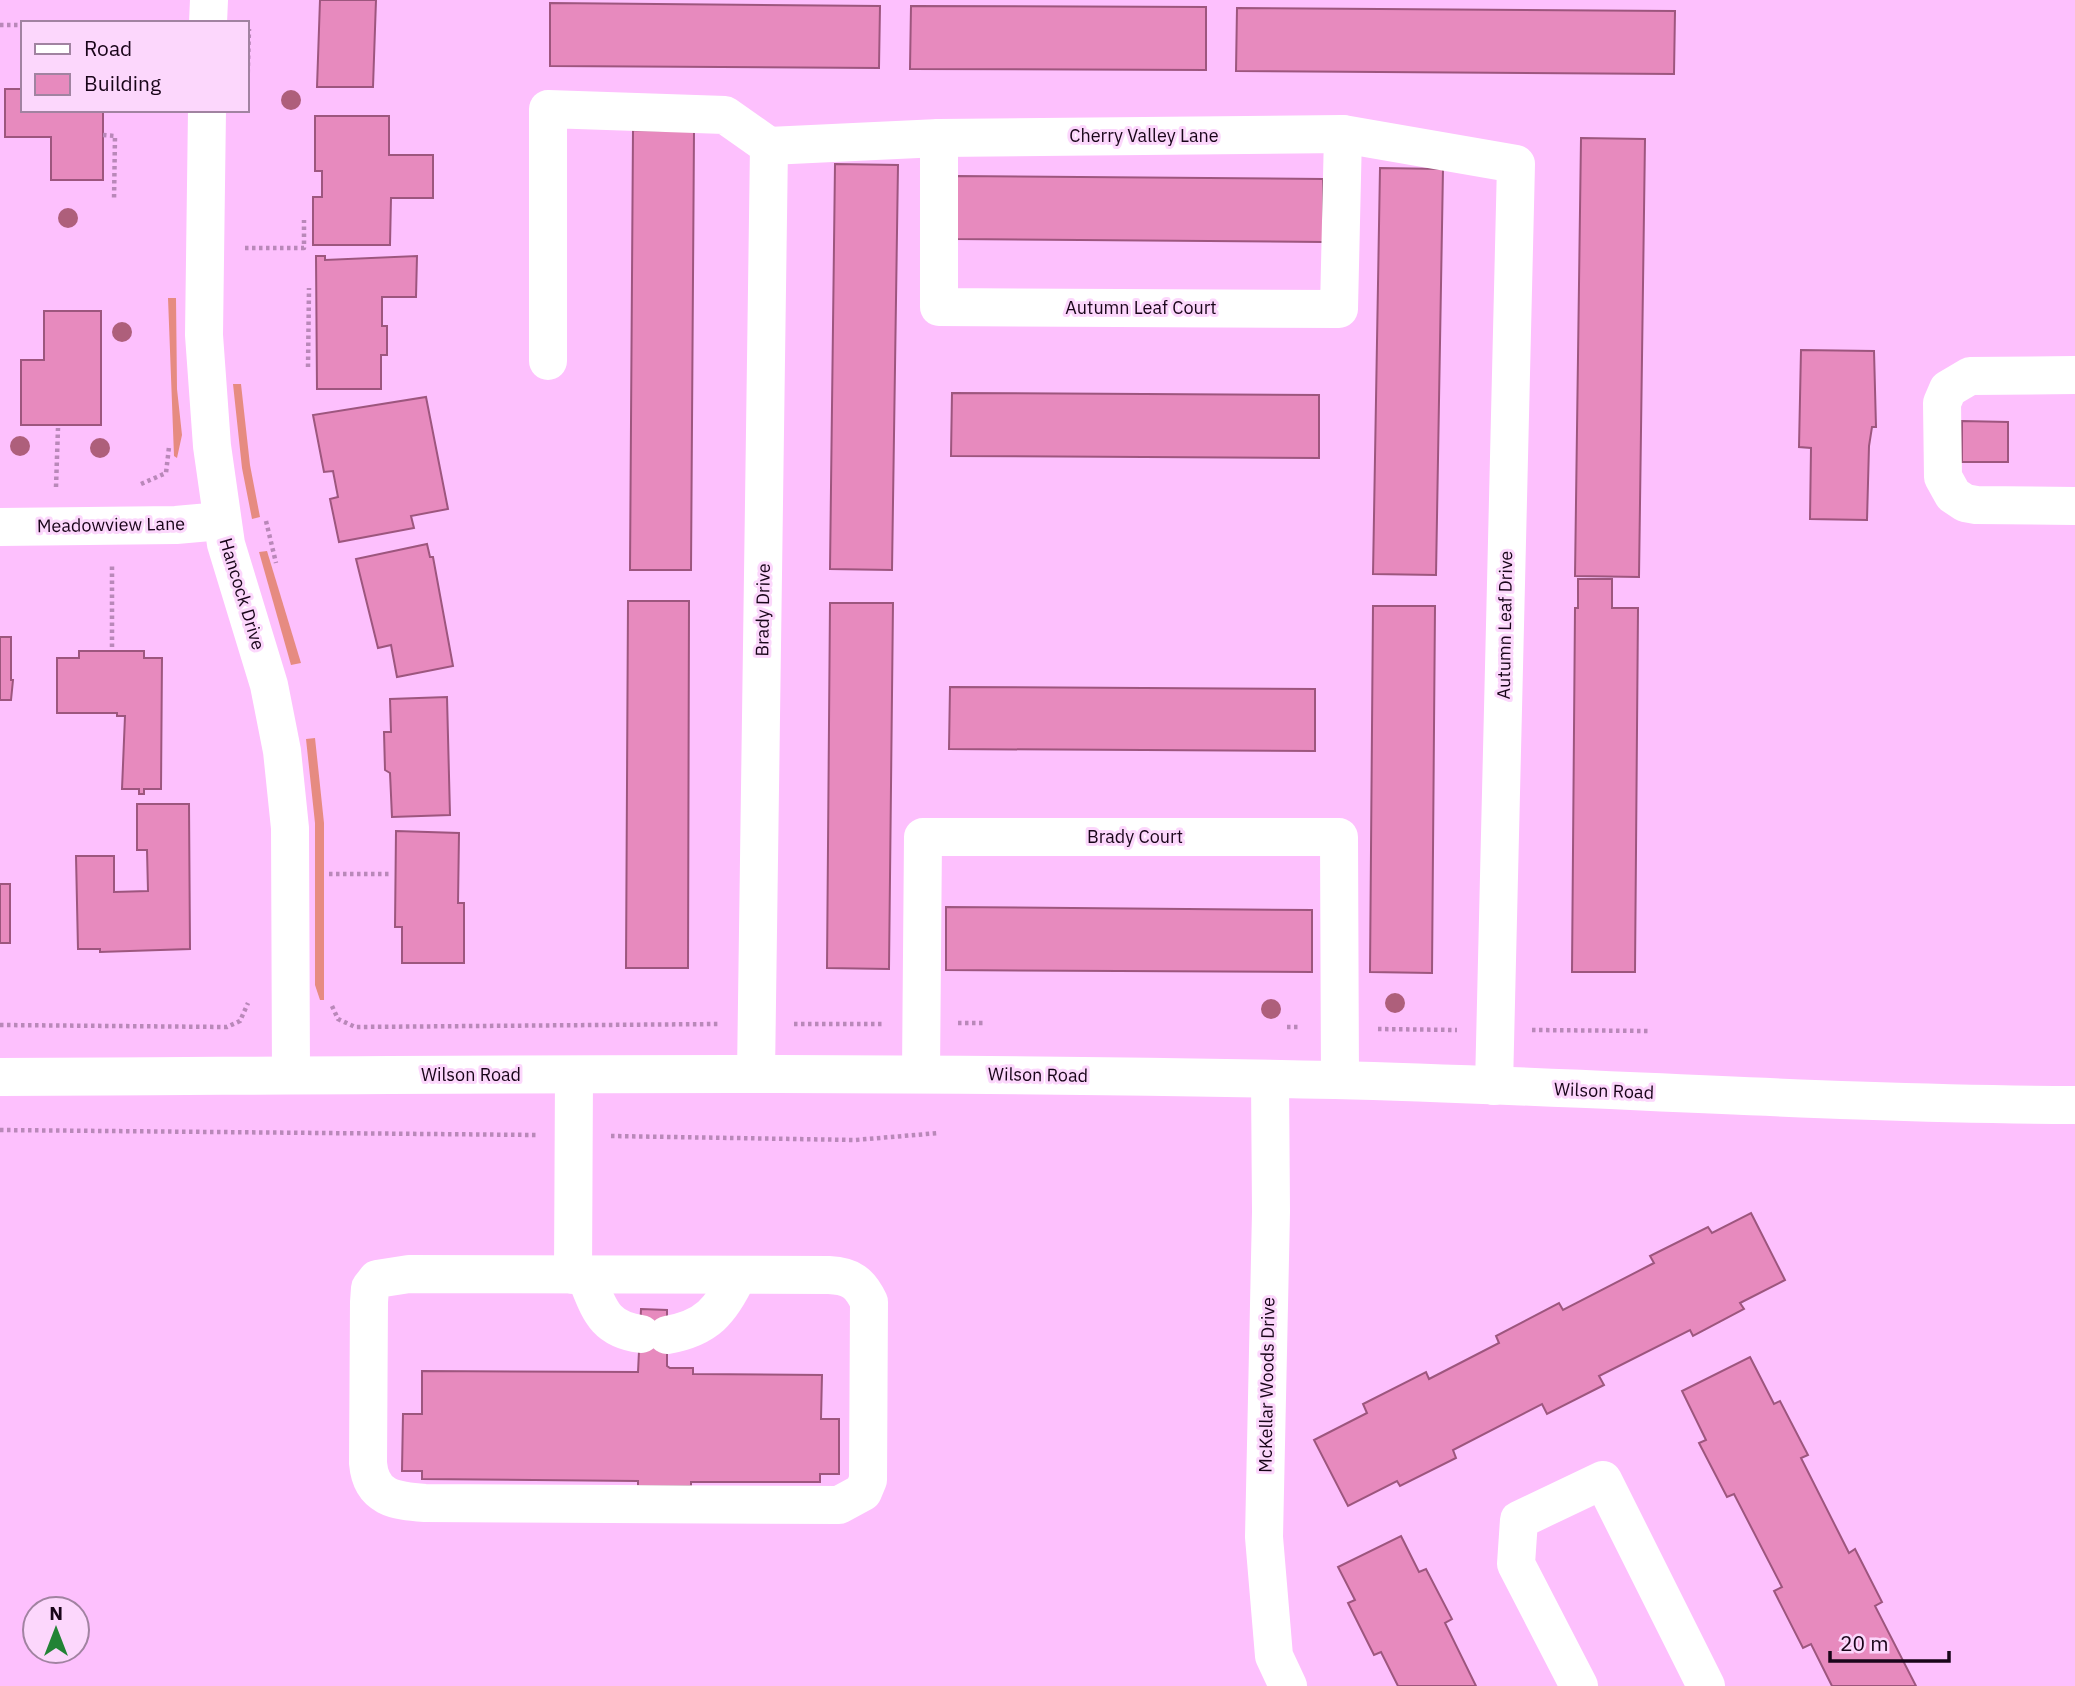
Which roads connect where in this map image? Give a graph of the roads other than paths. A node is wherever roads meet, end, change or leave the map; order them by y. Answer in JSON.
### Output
{"nodes":[{"id":1,"x":209,"y":0,"type":"edge"},
{"id":2,"x":208,"y":21,"type":"edge"},
{"id":3,"x":207,"y":112,"type":"edge"},
{"id":4,"x":1343,"y":134,"type":"junction"},
{"id":5,"x":939,"y":138,"type":"junction"},
{"id":6,"x":769,"y":146,"type":"junction"},
{"id":7,"x":1516,"y":164,"type":"joint"},
{"id":8,"x":548,"y":361,"type":"dead end"},
{"id":9,"x":2075,"y":375,"type":"edge"},
{"id":10,"x":2075,"y":506,"type":"edge"},
{"id":11,"x":221,"y":521,"type":"junction"},
{"id":12,"x":0,"y":527,"type":"edge"},
{"id":13,"x":921,"y":1073,"type":"junction"},
{"id":14,"x":756,"y":1074,"type":"junction"},
{"id":15,"x":291,"y":1075,"type":"junction"},
{"id":16,"x":574,"y":1075,"type":"junction"},
{"id":17,"x":0,"y":1077,"type":"edge"},
{"id":18,"x":1270,"y":1079,"type":"junction"},
{"id":19,"x":1340,"y":1080,"type":"junction"},
{"id":20,"x":1494,"y":1086,"type":"junction"},
{"id":21,"x":2075,"y":1105,"type":"edge"},
{"id":22,"x":579,"y":1275,"type":"junction"},
{"id":23,"x":738,"y":1275,"type":"junction"},
{"id":24,"x":1288,"y":1686,"type":"edge"},
{"id":25,"x":1579,"y":1686,"type":"edge"},
{"id":26,"x":1706,"y":1686,"type":"edge"}],
"edges":[{"from":1,"to":2,"type":"street"},
{"from":3,"to":11,"type":"street","name":"Hancock Drive"},
{"from":4,"to":5,"type":"street","name":"Cherry Valley Lane"},
{"from":4,"to":5,"type":"street","name":"Autumn Leaf Court"},
{"from":4,"to":7,"type":"street","name":"Cherry Valley Lane"},
{"from":5,"to":6,"type":"street","name":"Cherry Valley Lane"},
{"from":6,"to":8,"type":"street"},
{"from":6,"to":14,"type":"street","name":"Brady Drive"},
{"from":7,"to":20,"type":"street","name":"Autumn Leaf Drive"},
{"from":9,"to":10,"type":"street"},
{"from":11,"to":12,"type":"street","name":"Meadowview Lane"},
{"from":11,"to":15,"type":"street","name":"Hancock Drive"},
{"from":13,"to":14,"type":"street","name":"Wilson Road"},
{"from":13,"to":18,"type":"street","name":"Wilson Road"},
{"from":13,"to":19,"type":"street","name":"Brady Court"},
{"from":14,"to":16,"type":"street","name":"Wilson Road"},
{"from":15,"to":16,"type":"street","name":"Wilson Road"},
{"from":15,"to":17,"type":"street","name":"Wilson Road"},
{"from":16,"to":22,"type":"street"},
{"from":18,"to":19,"type":"street","name":"Wilson Road"},
{"from":18,"to":24,"type":"street","name":"McKellar Woods Drive"},
{"from":19,"to":20,"type":"street","name":"Wilson Road"},
{"from":20,"to":21,"type":"street","name":"Wilson Road"},
{"from":22,"to":23,"type":"street"},
{"from":22,"to":23,"type":"street"},
{"from":22,"to":23,"type":"street"},
{"from":25,"to":26,"type":"street"}]}
